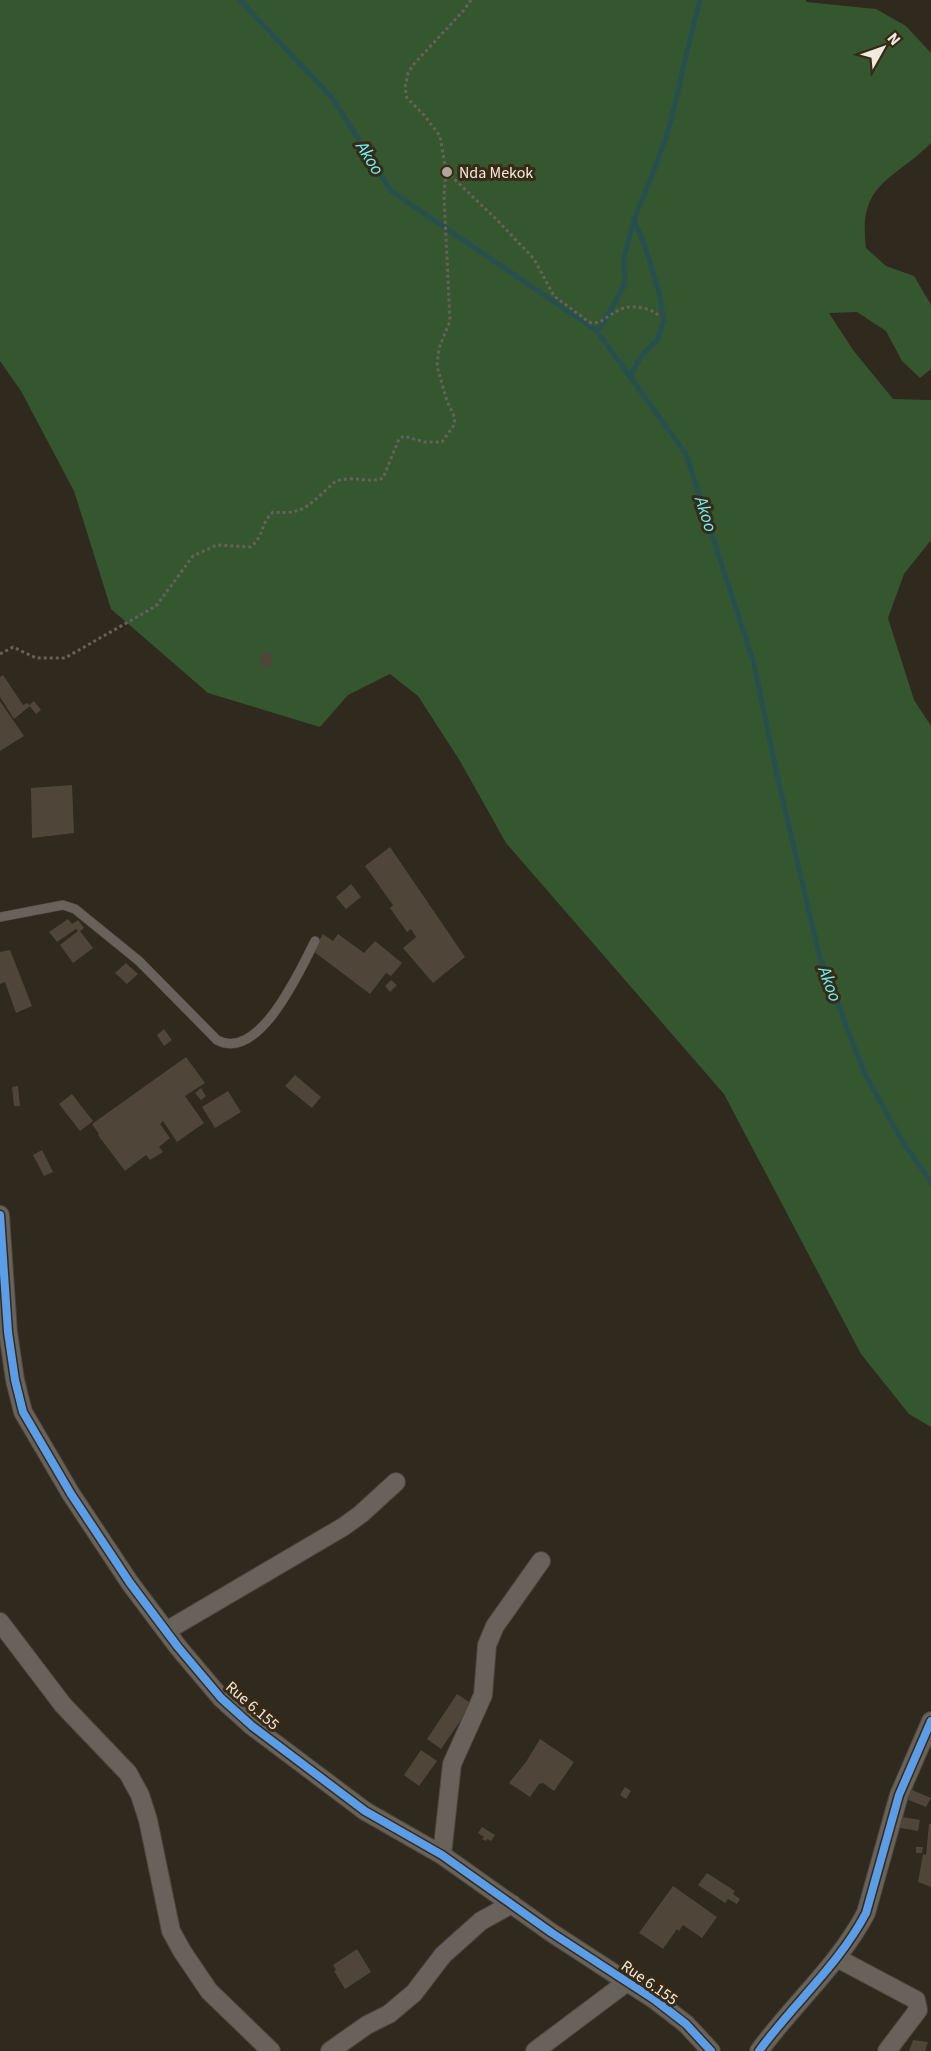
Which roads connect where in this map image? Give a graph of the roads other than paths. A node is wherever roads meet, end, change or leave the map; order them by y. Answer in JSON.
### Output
{"nodes":[{"id":1,"x":0,"y":917,"type":"edge"},
{"id":2,"x":315,"y":941,"type":"dead end"},
{"id":3,"x":0,"y":1215,"type":"edge"},
{"id":4,"x":396,"y":1482,"type":"dead end"},
{"id":5,"x":541,"y":1561,"type":"dead end"},
{"id":6,"x":0,"y":1622,"type":"edge"},
{"id":7,"x":166,"y":1631,"type":"junction"},
{"id":8,"x":931,"y":1721,"type":"edge"},
{"id":9,"x":442,"y":1855,"type":"junction"},
{"id":10,"x":512,"y":1904,"type":"junction"},
{"id":11,"x":837,"y":1958,"type":"junction"},
{"id":12,"x":627,"y":1982,"type":"junction"},
{"id":13,"x":271,"y":2051,"type":"edge"},
{"id":14,"x":330,"y":2051,"type":"edge"},
{"id":15,"x":535,"y":2051,"type":"edge"},
{"id":16,"x":711,"y":2051,"type":"edge"},
{"id":17,"x":759,"y":2051,"type":"edge"},
{"id":18,"x":887,"y":2051,"type":"edge"}],
"edges":[{"from":1,"to":2,"type":"lane"},
{"from":3,"to":7,"type":"street","name":"Rue 6.155"},
{"from":4,"to":7,"type":"street"},
{"from":5,"to":9,"type":"street"},
{"from":6,"to":13,"type":"street"},
{"from":7,"to":9,"type":"street","name":"Rue 6.155"},
{"from":8,"to":11,"type":"street"},
{"from":9,"to":10,"type":"street","name":"Rue 6.155"},
{"from":10,"to":12,"type":"street","name":"Rue 6.155"},
{"from":10,"to":14,"type":"street"},
{"from":11,"to":17,"type":"street"},
{"from":11,"to":18,"type":"street"},
{"from":12,"to":15,"type":"street"},
{"from":12,"to":16,"type":"street","name":"Rue 6.155"}]}
